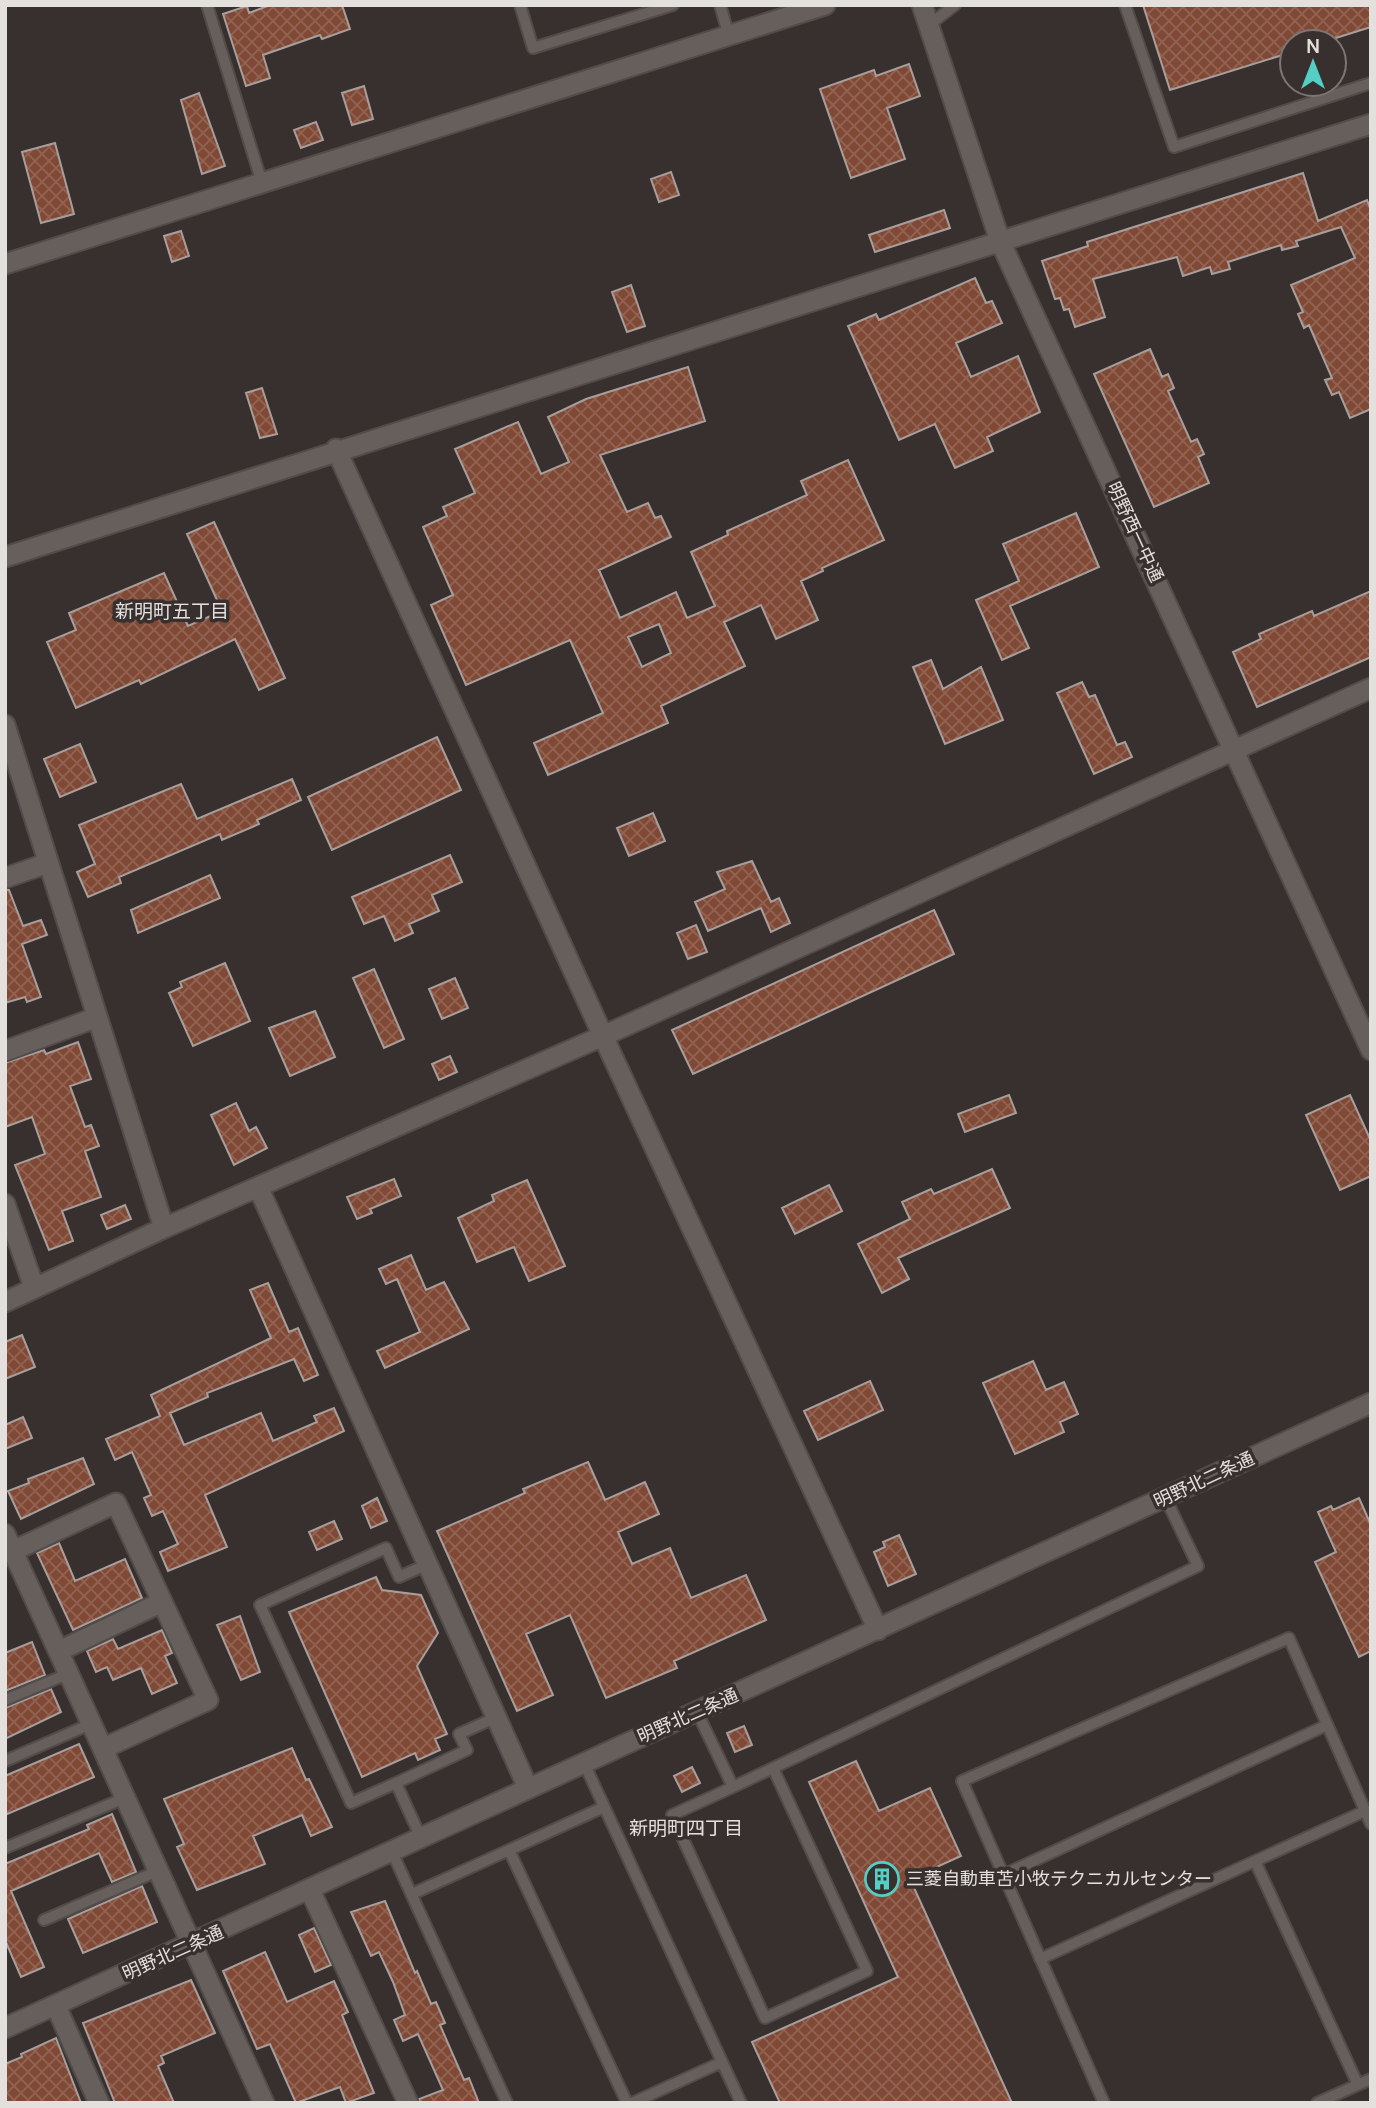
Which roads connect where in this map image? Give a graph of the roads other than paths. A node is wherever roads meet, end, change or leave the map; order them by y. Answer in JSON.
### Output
{"nodes":[{"id":1,"x":207,"y":5,"type":"edge"},
{"id":2,"x":520,"y":5,"type":"edge"},
{"id":3,"x":673,"y":5,"type":"edge"},
{"id":4,"x":720,"y":5,"type":"edge"},
{"id":5,"x":825,"y":5,"type":"edge"},
{"id":6,"x":922,"y":5,"type":"edge"},
{"id":7,"x":955,"y":5,"type":"edge"},
{"id":8,"x":1125,"y":5,"type":"edge"},
{"id":9,"x":929,"y":25,"type":"junction"},
{"id":10,"x":729,"y":36,"type":"junction"},
{"id":11,"x":1371,"y":83,"type":"edge"},
{"id":12,"x":1371,"y":124,"type":"edge"},
{"id":13,"x":262,"y":183,"type":"junction"},
{"id":14,"x":1000,"y":241,"type":"junction"},
{"id":15,"x":5,"y":264,"type":"edge"},
{"id":16,"x":336,"y":449,"type":"junction"},
{"id":17,"x":5,"y":556,"type":"edge"},
{"id":18,"x":1371,"y":688,"type":"edge"},
{"id":19,"x":5,"y":725,"type":"edge"},
{"id":20,"x":1235,"y":748,"type":"junction"},
{"id":21,"x":48,"y":863,"type":"junction"},
{"id":22,"x":5,"y":878,"type":"edge"},
{"id":23,"x":95,"y":1018,"type":"junction"},
{"id":24,"x":603,"y":1037,"type":"junction"},
{"id":25,"x":1371,"y":1050,"type":"edge"},
{"id":26,"x":5,"y":1051,"type":"edge"},
{"id":27,"x":259,"y":1189,"type":"junction"},
{"id":28,"x":5,"y":1203,"type":"edge"},
{"id":29,"x":164,"y":1228,"type":"junction"},
{"id":30,"x":34,"y":1287,"type":"junction"},
{"id":31,"x":5,"y":1301,"type":"edge"},
{"id":32,"x":1371,"y":1403,"type":"edge"},
{"id":33,"x":1166,"y":1497,"type":"junction"},
{"id":34,"x":9,"y":1542,"type":"edge"},
{"id":35,"x":428,"y":1564,"type":"junction"},
{"id":36,"x":162,"y":1602,"type":"junction"},
{"id":37,"x":878,"y":1630,"type":"junction"},
{"id":38,"x":59,"y":1651,"type":"junction"},
{"id":39,"x":69,"y":1673,"type":"junction"},
{"id":40,"x":5,"y":1700,"type":"edge"},
{"id":41,"x":697,"y":1712,"type":"junction"},
{"id":42,"x":497,"y":1717,"type":"junction"},
{"id":43,"x":93,"y":1723,"type":"junction"},
{"id":44,"x":1327,"y":1725,"type":"junction"},
{"id":45,"x":104,"y":1748,"type":"junction"},
{"id":46,"x":5,"y":1761,"type":"edge"},
{"id":47,"x":584,"y":1763,"type":"junction"},
{"id":48,"x":773,"y":1768,"type":"junction"},
{"id":49,"x":396,"y":1783,"type":"junction"},
{"id":50,"x":733,"y":1787,"type":"junction"},
{"id":51,"x":528,"y":1788,"type":"junction"},
{"id":52,"x":127,"y":1797,"type":"junction"},
{"id":53,"x":604,"y":1807,"type":"junction"},
{"id":54,"x":1365,"y":1811,"type":"junction"},
{"id":55,"x":1371,"y":1824,"type":"edge"},
{"id":56,"x":421,"y":1838,"type":"junction"},
{"id":57,"x":5,"y":1848,"type":"edge"},
{"id":58,"x":509,"y":1850,"type":"junction"},
{"id":59,"x":392,"y":1852,"type":"junction"},
{"id":60,"x":1255,"y":1861,"type":"junction"},
{"id":61,"x":160,"y":1870,"type":"junction"},
{"id":62,"x":1003,"y":1875,"type":"junction"},
{"id":63,"x":310,"y":1890,"type":"junction"},
{"id":64,"x":412,"y":1894,"type":"junction"},
{"id":65,"x":44,"y":1920,"type":"dead end"},
{"id":66,"x":193,"y":1944,"type":"junction"},
{"id":67,"x":1040,"y":1959,"type":"junction"},
{"id":68,"x":55,"y":2006,"type":"junction"},
{"id":69,"x":5,"y":2028,"type":"edge"},
{"id":70,"x":722,"y":2062,"type":"junction"},
{"id":71,"x":1371,"y":2080,"type":"edge"},
{"id":72,"x":1358,"y":2085,"type":"junction"},
{"id":73,"x":402,"y":2101,"type":"edge"},
{"id":74,"x":99,"y":2103,"type":"edge"},
{"id":75,"x":264,"y":2103,"type":"edge"},
{"id":76,"x":507,"y":2103,"type":"edge"},
{"id":77,"x":627,"y":2103,"type":"edge"},
{"id":78,"x":632,"y":2103,"type":"edge"},
{"id":79,"x":741,"y":2103,"type":"edge"},
{"id":80,"x":1104,"y":2103,"type":"edge"},
{"id":81,"x":1317,"y":2103,"type":"edge"}],
"edges":[{"from":1,"to":13,"type":"lane"},
{"from":2,"to":3,"type":"lane"},
{"from":4,"to":10,"type":"lane"},
{"from":5,"to":10,"type":"street"},
{"from":6,"to":9,"type":"street","name":"明野西一中通"},
{"from":7,"to":9,"type":"lane"},
{"from":8,"to":11,"type":"lane"},
{"from":9,"to":14,"type":"street","name":"明野西一中通"},
{"from":10,"to":13,"type":"street"},
{"from":12,"to":14,"type":"street"},
{"from":13,"to":15,"type":"street"},
{"from":14,"to":16,"type":"street"},
{"from":14,"to":20,"type":"street","name":"明野西一中通"},
{"from":16,"to":17,"type":"street"},
{"from":16,"to":24,"type":"street"},
{"from":18,"to":20,"type":"street"},
{"from":19,"to":21,"type":"street"},
{"from":20,"to":24,"type":"street"},
{"from":20,"to":25,"type":"street","name":"明野西一中通"},
{"from":21,"to":22,"type":"street"},
{"from":21,"to":23,"type":"street"},
{"from":23,"to":26,"type":"street"},
{"from":23,"to":29,"type":"street"},
{"from":24,"to":27,"type":"street"},
{"from":24,"to":37,"type":"street"},
{"from":27,"to":29,"type":"street"},
{"from":27,"to":35,"type":"street"},
{"from":28,"to":30,"type":"street"},
{"from":29,"to":30,"type":"street"},
{"from":30,"to":31,"type":"street"},
{"from":32,"to":33,"type":"street","name":"明野北二条通"},
{"from":33,"to":37,"type":"street","name":"明野北二条通"},
{"from":33,"to":48,"type":"lane"},
{"from":34,"to":36,"type":"street"},
{"from":34,"to":38,"type":"street"},
{"from":35,"to":42,"type":"street"},
{"from":35,"to":49,"type":"lane"},
{"from":36,"to":38,"type":"street"},
{"from":36,"to":45,"type":"street"},
{"from":37,"to":41,"type":"street","name":"明野北二条通"},
{"from":38,"to":39,"type":"street"},
{"from":39,"to":40,"type":"lane"},
{"from":39,"to":43,"type":"street"},
{"from":41,"to":47,"type":"street","name":"明野北二条通"},
{"from":41,"to":50,"type":"lane"},
{"from":42,"to":49,"type":"lane"},
{"from":42,"to":51,"type":"street"},
{"from":43,"to":45,"type":"street"},
{"from":43,"to":46,"type":"lane"},
{"from":44,"to":54,"type":"lane"},
{"from":44,"to":62,"type":"lane"},
{"from":44,"to":62,"type":"lane"},
{"from":45,"to":52,"type":"street"},
{"from":47,"to":51,"type":"street","name":"明野北二条通"},
{"from":47,"to":53,"type":"lane"},
{"from":48,"to":50,"type":"lane"},
{"from":48,"to":50,"type":"lane"},
{"from":49,"to":56,"type":"lane"},
{"from":51,"to":56,"type":"street","name":"明野北二条通"},
{"from":52,"to":57,"type":"lane"},
{"from":52,"to":61,"type":"street"},
{"from":53,"to":58,"type":"lane"},
{"from":53,"to":70,"type":"lane"},
{"from":54,"to":55,"type":"lane"},
{"from":54,"to":60,"type":"lane"},
{"from":56,"to":59,"type":"street","name":"明野北二条通"},
{"from":58,"to":64,"type":"lane"},
{"from":58,"to":77,"type":"lane"},
{"from":59,"to":63,"type":"street","name":"明野北二条通"},
{"from":59,"to":64,"type":"lane"},
{"from":60,"to":67,"type":"lane"},
{"from":60,"to":72,"type":"lane"},
{"from":61,"to":65,"type":"lane"},
{"from":61,"to":66,"type":"street"},
{"from":62,"to":67,"type":"lane"},
{"from":63,"to":66,"type":"street","name":"明野北二条通"},
{"from":63,"to":73,"type":"street"},
{"from":64,"to":76,"type":"lane"},
{"from":66,"to":68,"type":"street","name":"明野北二条通"},
{"from":66,"to":75,"type":"street"},
{"from":67,"to":80,"type":"lane"},
{"from":68,"to":69,"type":"street","name":"明野北二条通"},
{"from":68,"to":74,"type":"street"},
{"from":70,"to":78,"type":"lane"},
{"from":70,"to":79,"type":"lane"},
{"from":71,"to":72,"type":"lane"},
{"from":72,"to":81,"type":"lane"}]}
